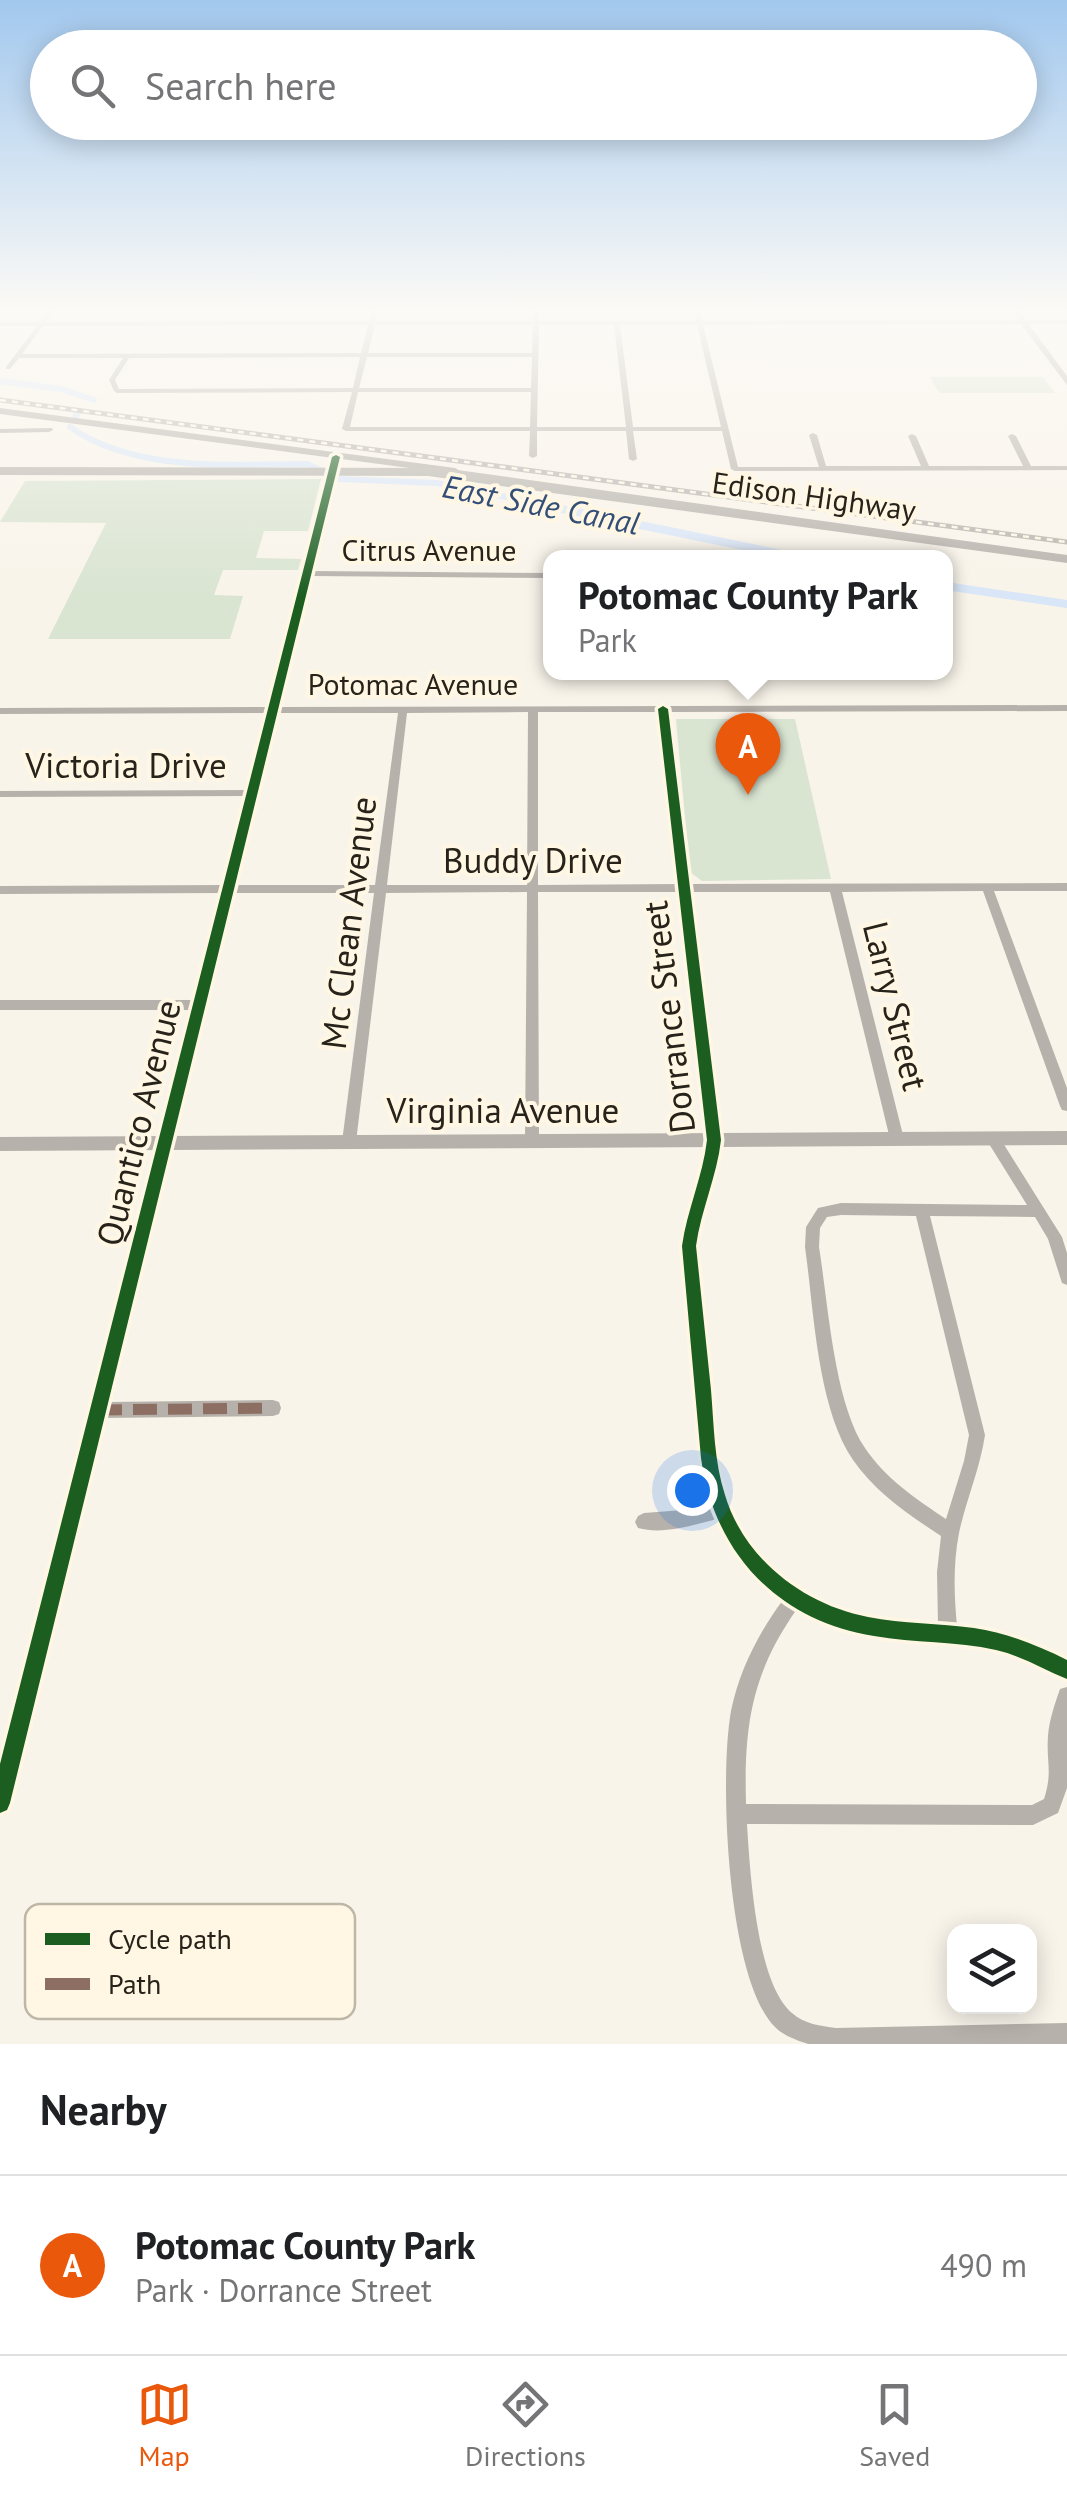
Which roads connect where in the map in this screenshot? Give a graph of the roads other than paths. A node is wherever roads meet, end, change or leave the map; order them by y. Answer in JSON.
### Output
{"nodes":[{"id":1,"x":352,"y":406,"type":"edge"},
{"id":2,"x":535,"y":406,"type":"edge"},
{"id":3,"x":627,"y":406,"type":"edge"},
{"id":4,"x":719,"y":406,"type":"edge"},
{"id":5,"x":0,"y":411,"type":"edge"},
{"id":6,"x":534,"y":429,"type":"junction"},
{"id":7,"x":630,"y":429,"type":"junction"},
{"id":8,"x":724,"y":429,"type":"junction"},
{"id":9,"x":0,"y":430,"type":"edge"},
{"id":10,"x":49,"y":430,"type":"dead end"},
{"id":11,"x":813,"y":435,"type":"dead end"},
{"id":12,"x":912,"y":436,"type":"dead end"},
{"id":13,"x":1012,"y":436,"type":"dead end"},
{"id":14,"x":532,"y":456,"type":"dead end"},
{"id":15,"x":336,"y":457,"type":"junction"},
{"id":16,"x":633,"y":459,"type":"dead end"},
{"id":17,"x":926,"y":468,"type":"junction"},
{"id":18,"x":1028,"y":468,"type":"junction"},
{"id":19,"x":1067,"y":468,"type":"edge"},
{"id":20,"x":823,"y":469,"type":"junction"},
{"id":21,"x":455,"y":471,"type":"junction"},
{"id":22,"x":333,"y":473,"type":"junction"},
{"id":23,"x":432,"y":473,"type":"junction"},
{"id":24,"x":0,"y":474,"type":"edge"},
{"id":25,"x":628,"y":497,"type":"junction"},
{"id":26,"x":1067,"y":556,"type":"edge"},
{"id":27,"x":308,"y":573,"type":"junction"},
{"id":28,"x":543,"y":576,"type":"edge"},
{"id":29,"x":1067,"y":708,"type":"edge"},
{"id":30,"x":663,"y":709,"type":"junction"},
{"id":31,"x":273,"y":710,"type":"junction"},
{"id":32,"x":403,"y":710,"type":"junction"},
{"id":33,"x":533,"y":710,"type":"junction"},
{"id":34,"x":0,"y":711,"type":"edge"},
{"id":35,"x":253,"y":793,"type":"junction"},
{"id":36,"x":0,"y":794,"type":"edge"},
{"id":37,"x":1067,"y":886,"type":"edge"},
{"id":38,"x":835,"y":887,"type":"junction"},
{"id":39,"x":987,"y":887,"type":"junction"},
{"id":40,"x":684,"y":888,"type":"junction"},
{"id":41,"x":380,"y":889,"type":"junction"},
{"id":42,"x":532,"y":889,"type":"junction"},
{"id":43,"x":0,"y":890,"type":"edge"},
{"id":44,"x":228,"y":890,"type":"junction"},
{"id":45,"x":200,"y":1004,"type":"junction"},
{"id":46,"x":0,"y":1005,"type":"edge"},
{"id":47,"x":1067,"y":1106,"type":"edge"},
{"id":48,"x":993,"y":1138,"type":"junction"},
{"id":49,"x":1067,"y":1138,"type":"edge"},
{"id":50,"x":897,"y":1139,"type":"junction"},
{"id":51,"x":714,"y":1140,"type":"junction"},
{"id":52,"x":532,"y":1141,"type":"junction"},
{"id":53,"x":349,"y":1142,"type":"junction"},
{"id":54,"x":165,"y":1143,"type":"junction"},
{"id":55,"x":0,"y":1144,"type":"edge"},
{"id":56,"x":922,"y":1211,"type":"junction"},
{"id":57,"x":1038,"y":1211,"type":"junction"},
{"id":58,"x":1067,"y":1278,"type":"edge"},
{"id":59,"x":273,"y":1408,"type":"dead end"},
{"id":60,"x":98,"y":1410,"type":"junction"},
{"id":61,"x":721,"y":1510,"type":"junction"},
{"id":62,"x":644,"y":1522,"type":"dead end"},
{"id":63,"x":950,"y":1532,"type":"junction"},
{"id":64,"x":794,"y":1599,"type":"junction"},
{"id":65,"x":948,"y":1632,"type":"junction"},
{"id":66,"x":1067,"y":1670,"type":"edge"},
{"id":67,"x":1067,"y":1696,"type":"edge"},
{"id":68,"x":0,"y":1803,"type":"edge"},
{"id":69,"x":737,"y":1814,"type":"junction"},
{"id":70,"x":1067,"y":2034,"type":"edge"}],
"edges":[{"from":1,"to":6,"type":"street"},
{"from":2,"to":6,"type":"street"},
{"from":3,"to":7,"type":"street"},
{"from":4,"to":8,"type":"street"},
{"from":5,"to":15,"type":"main road","name":"Edison Highway"},
{"from":6,"to":7,"type":"street"},
{"from":6,"to":14,"type":"street"},
{"from":7,"to":8,"type":"street"},
{"from":7,"to":16,"type":"street"},
{"from":8,"to":20,"type":"street"},
{"from":9,"to":10,"type":"street"},
{"from":11,"to":20,"type":"street"},
{"from":12,"to":17,"type":"street"},
{"from":13,"to":18,"type":"street"},
{"from":15,"to":21,"type":"main road","name":"Edison Highway"},
{"from":15,"to":22,"type":"street","name":"Quantico Avenue"},
{"from":15,"to":23,"type":"main road","name":"Edison Highway"},
{"from":17,"to":18,"type":"street"},
{"from":17,"to":20,"type":"street"},
{"from":18,"to":19,"type":"street"},
{"from":21,"to":23,"type":"main road"},
{"from":21,"to":25,"type":"main road","name":"Edison Highway"},
{"from":22,"to":23,"type":"main road"},
{"from":22,"to":24,"type":"main road"},
{"from":22,"to":27,"type":"street","name":"Quantico Avenue"},
{"from":23,"to":25,"type":"main road","name":"Edison Highway"},
{"from":25,"to":26,"type":"main road","name":"Edison Highway"},
{"from":27,"to":28,"type":"street","name":"Citrus Avenue"},
{"from":27,"to":31,"type":"street","name":"Quantico Avenue"},
{"from":29,"to":30,"type":"street","name":"Potomac Avenue"},
{"from":30,"to":33,"type":"street","name":"Potomac Avenue"},
{"from":30,"to":40,"type":"street","name":"Dorrance Street"},
{"from":31,"to":32,"type":"street","name":"Potomac Avenue"},
{"from":31,"to":34,"type":"street","name":"Potomac Avenue"},
{"from":31,"to":35,"type":"street","name":"Quantico Avenue"},
{"from":32,"to":33,"type":"street","name":"Potomac Avenue"},
{"from":32,"to":41,"type":"street","name":"Mc Clean Avenue"},
{"from":33,"to":42,"type":"street"},
{"from":35,"to":36,"type":"street","name":"Victoria Drive"},
{"from":35,"to":44,"type":"street","name":"Quantico Avenue"},
{"from":37,"to":39,"type":"street","name":"Buddy Drive"},
{"from":38,"to":39,"type":"street","name":"Buddy Drive"},
{"from":38,"to":40,"type":"street","name":"Buddy Drive"},
{"from":38,"to":50,"type":"street","name":"Larry Street"},
{"from":39,"to":47,"type":"street"},
{"from":40,"to":42,"type":"street","name":"Buddy Drive"},
{"from":40,"to":51,"type":"street","name":"Dorrance Street"},
{"from":41,"to":42,"type":"street","name":"Buddy Drive"},
{"from":41,"to":44,"type":"street","name":"Buddy Drive"},
{"from":41,"to":53,"type":"street","name":"Mc Clean Avenue"},
{"from":42,"to":52,"type":"street"},
{"from":43,"to":44,"type":"street","name":"Buddy Drive"},
{"from":44,"to":45,"type":"street","name":"Quantico Avenue"},
{"from":45,"to":46,"type":"street"},
{"from":45,"to":54,"type":"street","name":"Quantico Avenue"},
{"from":48,"to":49,"type":"street","name":"Virginia Avenue"},
{"from":48,"to":50,"type":"street","name":"Virginia Avenue"},
{"from":48,"to":57,"type":"street"},
{"from":50,"to":51,"type":"street","name":"Virginia Avenue"},
{"from":51,"to":52,"type":"street","name":"Virginia Avenue"},
{"from":51,"to":61,"type":"street","name":"Dorrance Street"},
{"from":52,"to":53,"type":"street","name":"Virginia Avenue"},
{"from":53,"to":54,"type":"street","name":"Virginia Avenue"},
{"from":54,"to":55,"type":"street","name":"Virginia Avenue"},
{"from":54,"to":60,"type":"street","name":"Quantico Avenue"},
{"from":56,"to":57,"type":"street"},
{"from":56,"to":63,"type":"street"},
{"from":56,"to":63,"type":"street"},
{"from":57,"to":58,"type":"street"},
{"from":59,"to":60,"type":"street"},
{"from":60,"to":68,"type":"street","name":"Quantico Avenue"},
{"from":61,"to":62,"type":"street"},
{"from":61,"to":64,"type":"street","name":"Dorrance Street"},
{"from":63,"to":65,"type":"street"},
{"from":64,"to":65,"type":"street","name":"Dorrance Street"},
{"from":64,"to":69,"type":"street"},
{"from":65,"to":66,"type":"street","name":"Dorrance Street"},
{"from":67,"to":69,"type":"street"},
{"from":69,"to":70,"type":"street"}]}
